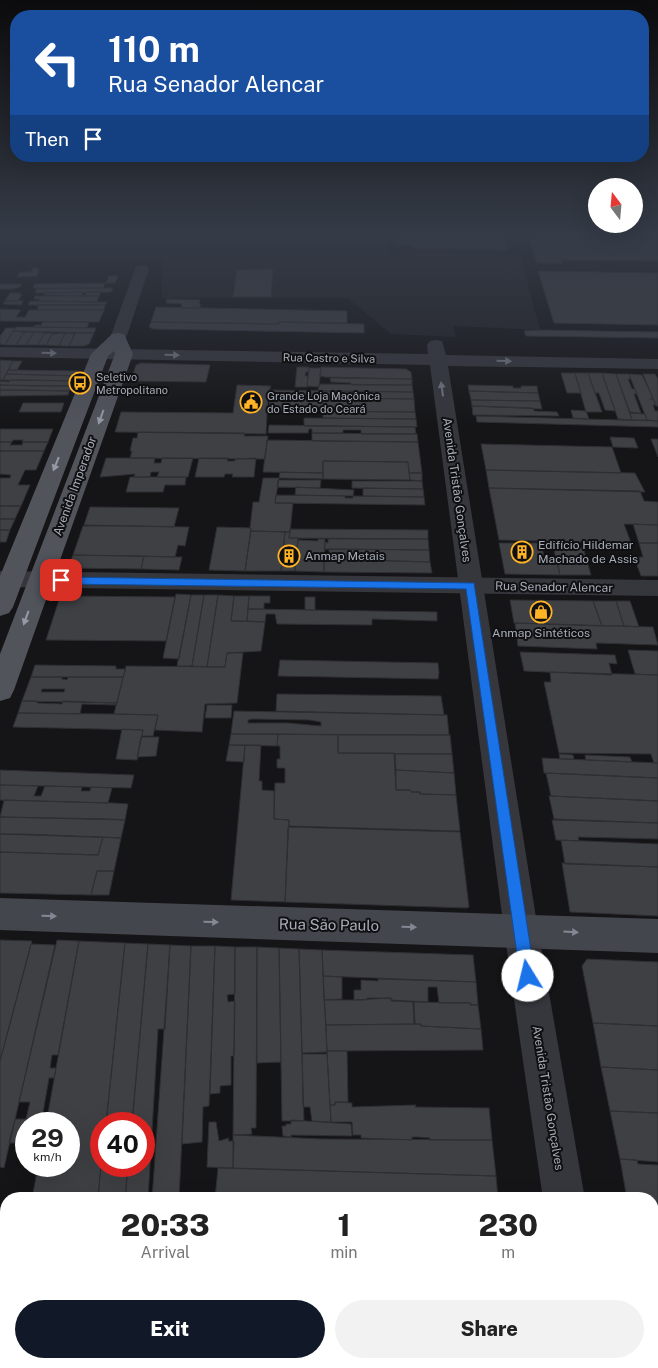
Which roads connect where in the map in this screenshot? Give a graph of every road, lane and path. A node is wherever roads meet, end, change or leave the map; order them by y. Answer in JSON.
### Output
{"nodes":[{"id":1,"x":134,"y":299,"type":"edge"},
{"id":2,"x":121,"y":346,"type":"junction"},
{"id":3,"x":658,"y":349,"type":"edge"},
{"id":4,"x":0,"y":352,"type":"edge"},
{"id":5,"x":437,"y":352,"type":"junction"},
{"id":6,"x":100,"y":354,"type":"junction"},
{"id":7,"x":658,"y":364,"type":"edge"},
{"id":8,"x":5,"y":579,"type":"edge"},
{"id":9,"x":41,"y":580,"type":"junction"},
{"id":10,"x":470,"y":585,"type":"junction"},
{"id":11,"x":658,"y":588,"type":"edge"},
{"id":12,"x":0,"y":607,"type":"edge"},
{"id":13,"x":0,"y":690,"type":"edge"},
{"id":14,"x":0,"y":914,"type":"edge"},
{"id":15,"x":521,"y":930,"type":"junction"},
{"id":16,"x":658,"y":936,"type":"edge"},
{"id":17,"x":563,"y":1192,"type":"edge"}],
"edges":[{"from":1,"to":2,"type":"street","name":"Avenida Imperador"},
{"from":2,"to":5,"type":"street","name":"Rua Castro e Silva"},
{"from":2,"to":6,"type":"street","name":"Rua Castro e Silva"},
{"from":2,"to":9,"type":"main road","name":"Avenida Imperador","one_way":true},
{"from":3,"to":5,"type":"street","name":"Rua Castro e Silva"},
{"from":4,"to":6,"type":"street","name":"Rua Castro e Silva","one_way":true},
{"from":5,"to":7,"type":"street","name":"Rua Castro e Silva","one_way":true},
{"from":10,"to":5,"type":"street","name":"Avenida Tristão Gonçalves","one_way":true},
{"from":6,"to":8,"type":"main road","name":"Avenida Imperador","one_way":true},
{"from":8,"to":9,"type":"street","name":"Rua Senador Alencar"},
{"from":8,"to":12,"type":"main road","name":"Avenida Imperador"},
{"from":9,"to":10,"type":"street","name":"Rua Senador Alencar"},
{"from":9,"to":13,"type":"main road","name":"Avenida Imperador","one_way":true},
{"from":10,"to":11,"type":"street","name":"Rua Senador Alencar"},
{"from":10,"to":15,"type":"street","name":"Avenida Tristão Gonçalves"},
{"from":14,"to":15,"type":"main road","name":"Rua São Paulo","one_way":true},
{"from":15,"to":16,"type":"main road","name":"Rua São Paulo","one_way":true},
{"from":15,"to":17,"type":"street","name":"Avenida Tristão Gonçalves"}]}
